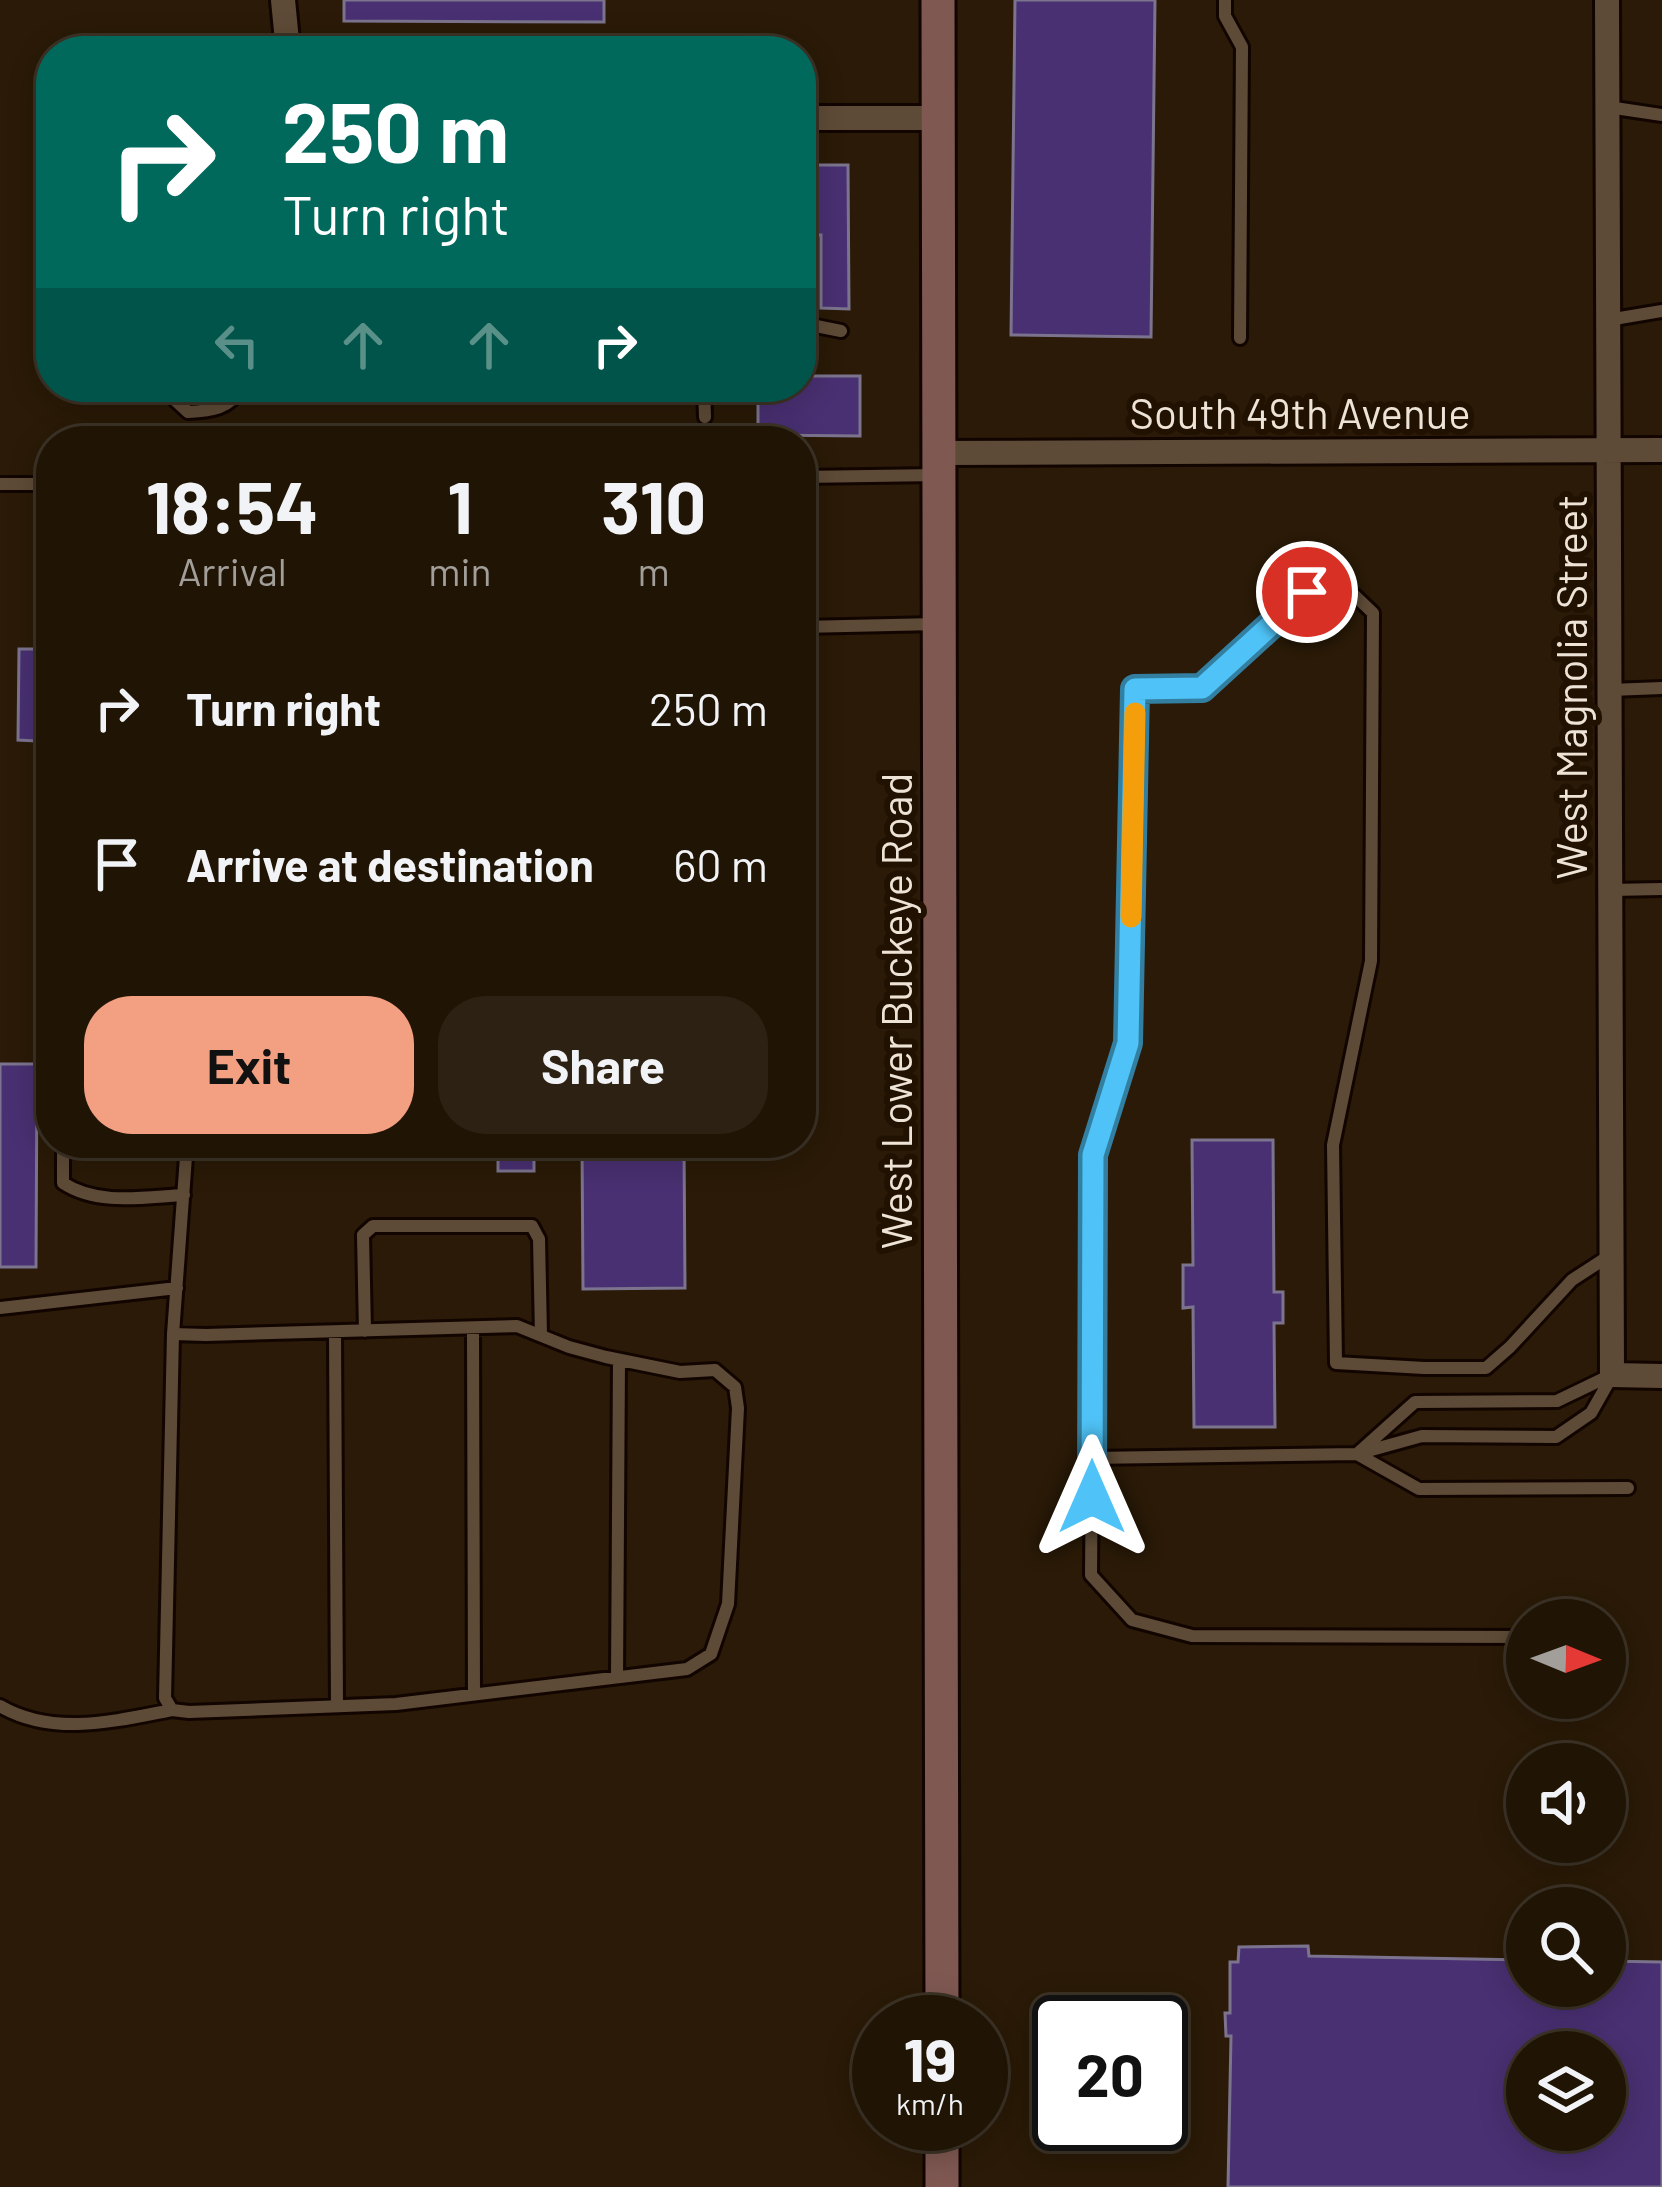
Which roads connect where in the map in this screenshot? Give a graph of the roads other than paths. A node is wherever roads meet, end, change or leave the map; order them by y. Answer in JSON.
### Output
{"nodes":[{"id":1,"x":283,"y":0,"type":"edge"},
{"id":2,"x":938,"y":0,"type":"edge"},
{"id":3,"x":1225,"y":0,"type":"edge"},
{"id":4,"x":1606,"y":0,"type":"edge"},
{"id":5,"x":287,"y":36,"type":"edge"},
{"id":6,"x":1607,"y":107,"type":"junction"},
{"id":7,"x":1662,"y":115,"type":"edge"},
{"id":8,"x":816,"y":118,"type":"edge"},
{"id":9,"x":939,"y":118,"type":"junction"},
{"id":10,"x":1662,"y":311,"type":"edge"},
{"id":11,"x":1608,"y":320,"type":"junction"},
{"id":12,"x":816,"y":326,"type":"edge"},
{"id":13,"x":841,"y":331,"type":"dead end"},
{"id":14,"x":1240,"y":338,"type":"dead end"},
{"id":15,"x":177,"y":402,"type":"edge"},
{"id":16,"x":232,"y":402,"type":"edge"},
{"id":17,"x":704,"y":402,"type":"edge"},
{"id":18,"x":705,"y":417,"type":"dead end"},
{"id":19,"x":1608,"y":449,"type":"junction"},
{"id":20,"x":1662,"y":450,"type":"edge"},
{"id":21,"x":939,"y":464,"type":"junction"},
{"id":22,"x":816,"y":476,"type":"edge"},
{"id":23,"x":0,"y":484,"type":"edge"},
{"id":24,"x":36,"y":484,"type":"edge"},
{"id":25,"x":939,"y":624,"type":"junction"},
{"id":26,"x":816,"y":627,"type":"edge"},
{"id":27,"x":1662,"y":688,"type":"edge"},
{"id":28,"x":1608,"y":691,"type":"junction"},
{"id":29,"x":1662,"y":889,"type":"edge"},
{"id":30,"x":1610,"y":890,"type":"junction"},
{"id":31,"x":63,"y":1158,"type":"edge"},
{"id":32,"x":186,"y":1158,"type":"edge"},
{"id":33,"x":184,"y":1195,"type":"junction"},
{"id":34,"x":1612,"y":1254,"type":"junction"},
{"id":35,"x":176,"y":1288,"type":"junction"},
{"id":36,"x":0,"y":1308,"type":"edge"},
{"id":37,"x":473,"y":1328,"type":"junction"},
{"id":38,"x":365,"y":1330,"type":"junction"},
{"id":39,"x":335,"y":1331,"type":"junction"},
{"id":40,"x":173,"y":1334,"type":"junction"},
{"id":41,"x":541,"y":1335,"type":"junction"},
{"id":42,"x":620,"y":1360,"type":"junction"},
{"id":43,"x":1612,"y":1375,"type":"junction"},
{"id":44,"x":1662,"y":1376,"type":"edge"},
{"id":45,"x":1357,"y":1454,"type":"junction"},
{"id":46,"x":1092,"y":1458,"type":"junction"},
{"id":47,"x":1628,"y":1488,"type":"dead end"},
{"id":48,"x":1506,"y":1637,"type":"edge"},
{"id":49,"x":617,"y":1678,"type":"junction"},
{"id":50,"x":474,"y":1694,"type":"junction"},
{"id":51,"x":0,"y":1706,"type":"edge"},
{"id":52,"x":337,"y":1706,"type":"junction"},
{"id":53,"x":172,"y":1710,"type":"junction"},
{"id":54,"x":942,"y":1995,"type":"edge"},
{"id":55,"x":942,"y":2151,"type":"edge"},
{"id":56,"x":942,"y":2187,"type":"edge"}],
"edges":[{"from":1,"to":5,"type":"street"},
{"from":2,"to":9,"type":"main road","name":"West Lower Buckeye Road"},
{"from":3,"to":14,"type":"lane"},
{"from":4,"to":6,"type":"street","name":"West Magnolia Street"},
{"from":6,"to":7,"type":"lane"},
{"from":6,"to":11,"type":"street","name":"West Magnolia Street"},
{"from":8,"to":9,"type":"street"},
{"from":9,"to":21,"type":"main road","name":"West Lower Buckeye Road"},
{"from":10,"to":11,"type":"lane"},
{"from":11,"to":19,"type":"street","name":"West Magnolia Street"},
{"from":12,"to":13,"type":"lane"},
{"from":15,"to":16,"type":"lane"},
{"from":17,"to":18,"type":"lane"},
{"from":19,"to":20,"type":"street","name":"South 49th Avenue"},
{"from":19,"to":21,"type":"street","name":"South 49th Avenue"},
{"from":19,"to":28,"type":"street","name":"West Magnolia Street"},
{"from":21,"to":22,"type":"lane"},
{"from":21,"to":25,"type":"main road","name":"West Lower Buckeye Road"},
{"from":23,"to":24,"type":"lane"},
{"from":25,"to":26,"type":"lane"},
{"from":25,"to":54,"type":"main road","name":"West Lower Buckeye Road"},
{"from":27,"to":28,"type":"lane"},
{"from":28,"to":30,"type":"street","name":"West Magnolia Street"},
{"from":29,"to":30,"type":"lane"},
{"from":30,"to":34,"type":"street","name":"West Magnolia Street"},
{"from":31,"to":33,"type":"lane"},
{"from":32,"to":33,"type":"lane"},
{"from":33,"to":35,"type":"lane"},
{"from":34,"to":43,"type":"street","name":"West Magnolia Street"},
{"from":34,"to":46,"type":"lane"},
{"from":35,"to":36,"type":"lane"},
{"from":35,"to":40,"type":"lane"},
{"from":37,"to":38,"type":"lane"},
{"from":37,"to":41,"type":"lane"},
{"from":37,"to":50,"type":"lane"},
{"from":38,"to":39,"type":"lane"},
{"from":38,"to":41,"type":"lane"},
{"from":39,"to":40,"type":"lane"},
{"from":39,"to":52,"type":"lane"},
{"from":40,"to":53,"type":"lane"},
{"from":41,"to":42,"type":"lane"},
{"from":42,"to":49,"type":"lane"},
{"from":42,"to":49,"type":"lane"},
{"from":43,"to":44,"type":"street"},
{"from":43,"to":45,"type":"lane"},
{"from":43,"to":45,"type":"lane"},
{"from":45,"to":46,"type":"lane"},
{"from":45,"to":47,"type":"lane"},
{"from":46,"to":48,"type":"lane"},
{"from":49,"to":50,"type":"lane"},
{"from":50,"to":52,"type":"lane"},
{"from":51,"to":53,"type":"lane"},
{"from":52,"to":53,"type":"lane"},
{"from":55,"to":56,"type":"main road"}]}
